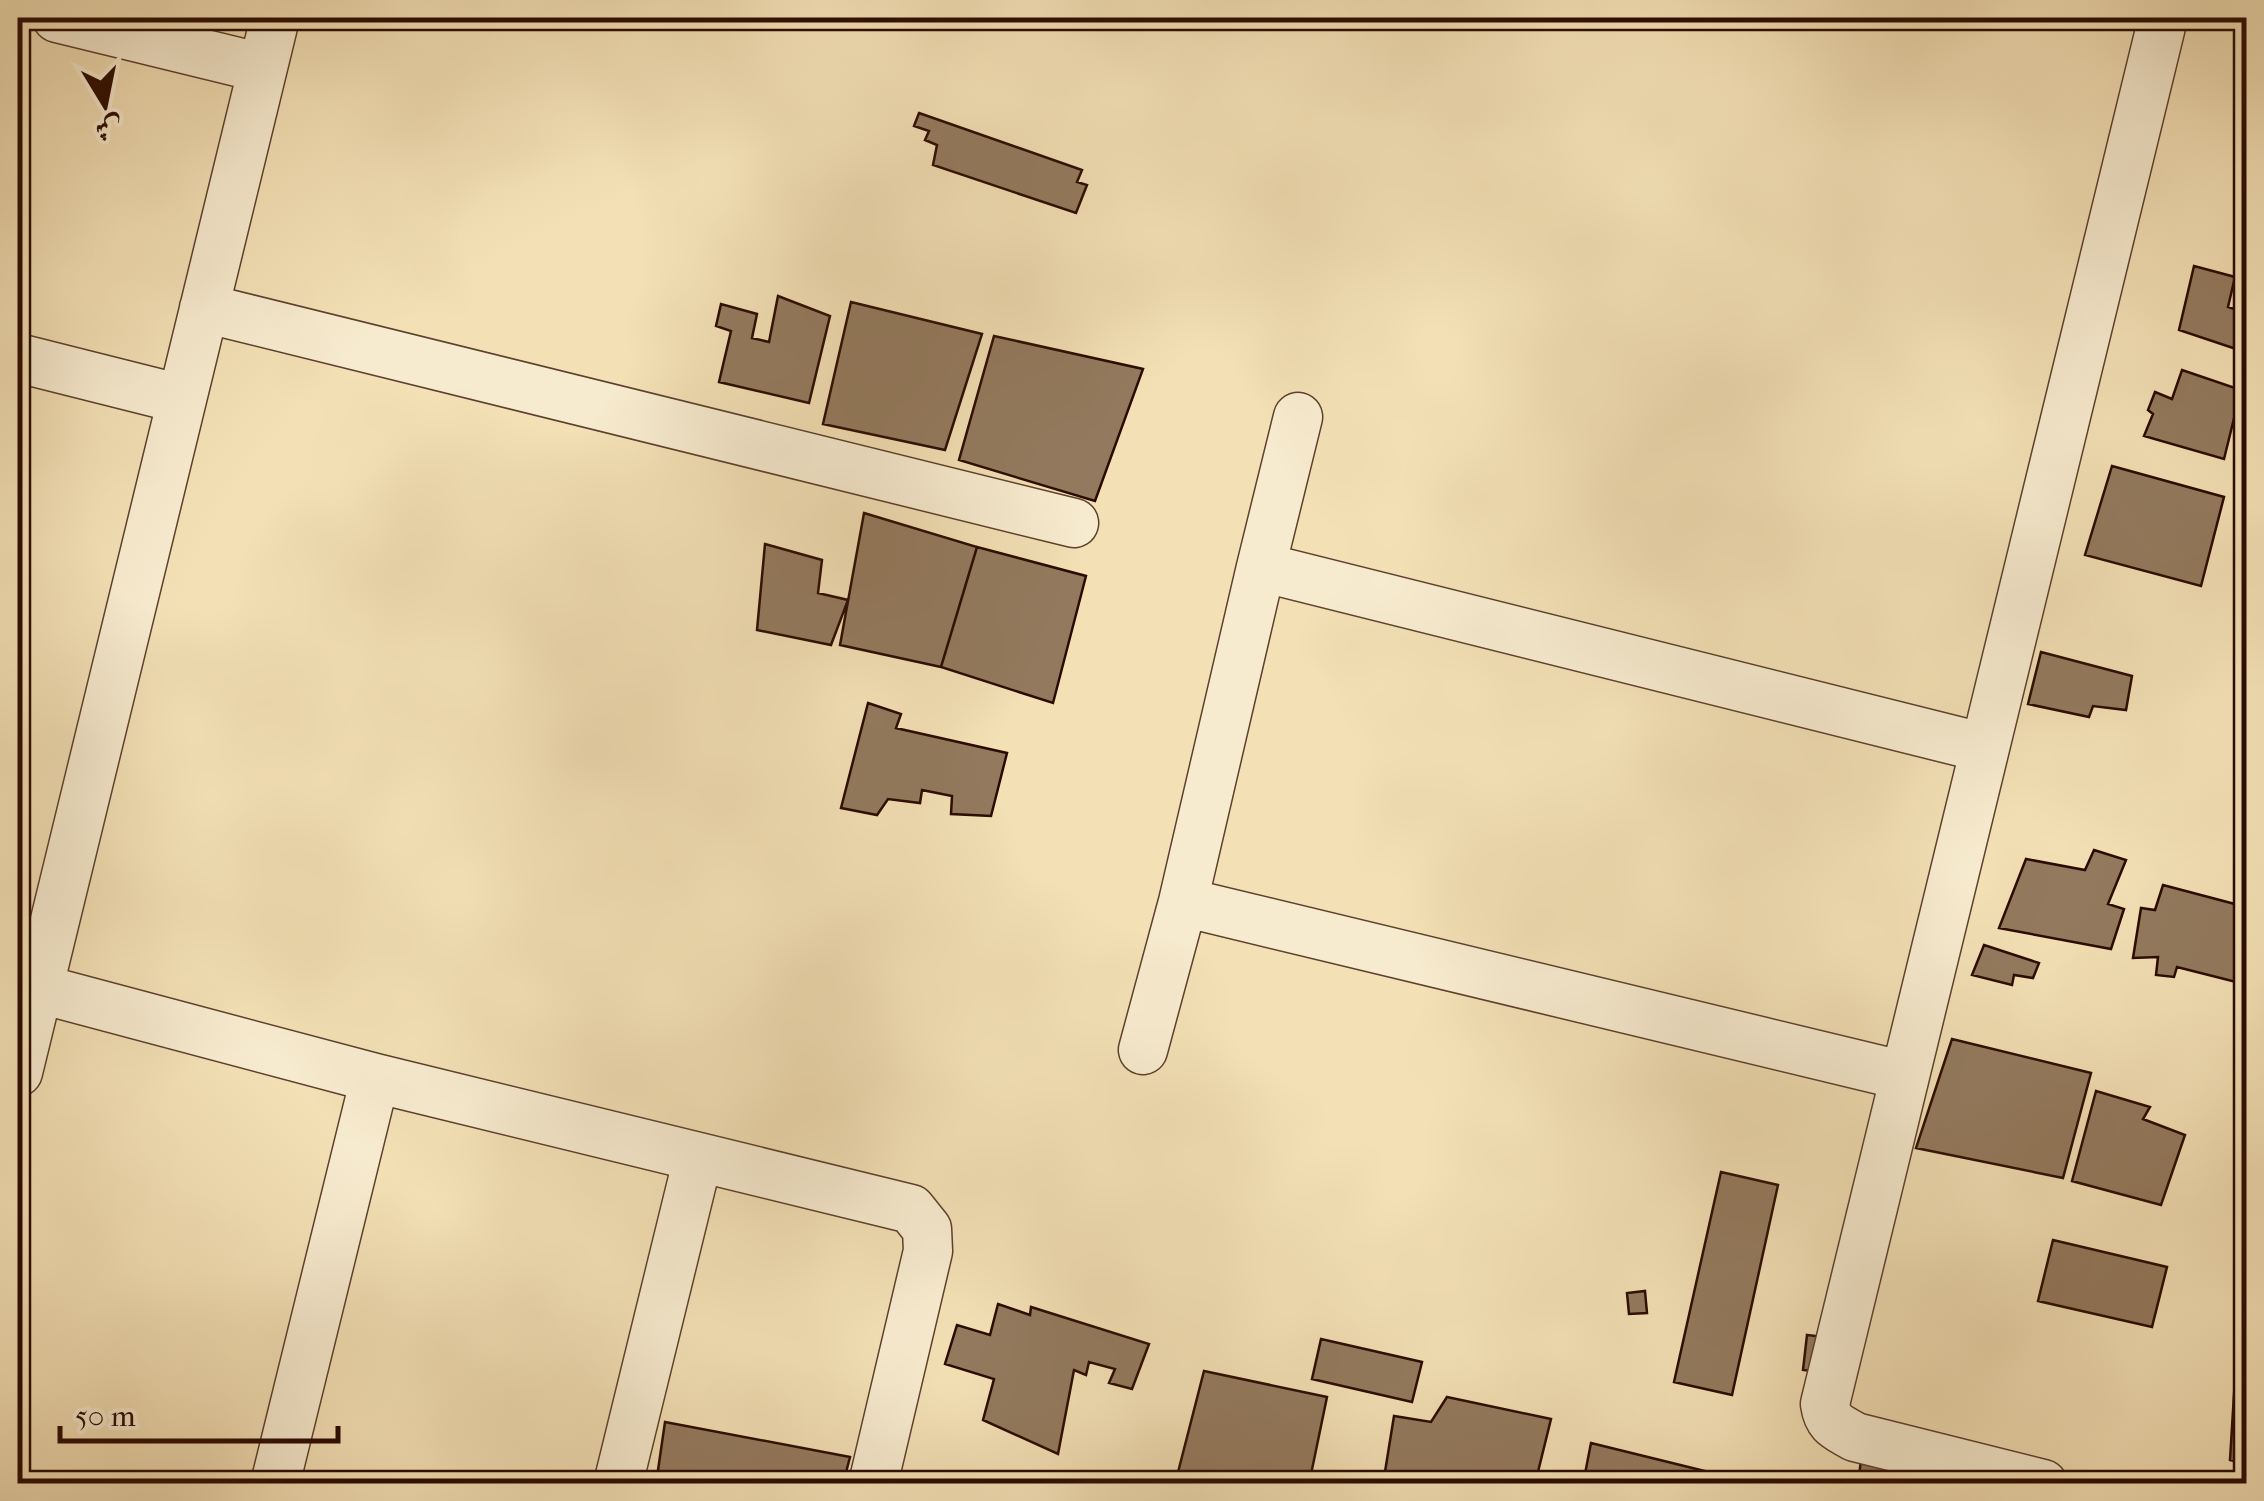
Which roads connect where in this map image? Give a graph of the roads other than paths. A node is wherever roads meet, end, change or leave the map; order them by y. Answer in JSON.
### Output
{"nodes":[{"id":1,"x":58,"y":18,"type":"edge"},
{"id":2,"x":274,"y":18,"type":"edge"},
{"id":3,"x":2163,"y":18,"type":"edge"},
{"id":4,"x":262,"y":68,"type":"junction"},
{"id":5,"x":204,"y":308,"type":"junction"},
{"id":6,"x":18,"y":358,"type":"edge"},
{"id":7,"x":182,"y":399,"type":"junction"},
{"id":8,"x":1298,"y":417,"type":"dead end"},
{"id":9,"x":1074,"y":523,"type":"dead end"},
{"id":10,"x":1261,"y":567,"type":"junction"},
{"id":11,"x":1985,"y":748,"type":"junction"},
{"id":12,"x":1183,"y":902,"type":"junction"},
{"id":13,"x":27,"y":986,"type":"edge"},
{"id":14,"x":1144,"y":1050,"type":"dead end"},
{"id":15,"x":18,"y":1072,"type":"edge"},
{"id":16,"x":1906,"y":1076,"type":"junction"},
{"id":17,"x":375,"y":1078,"type":"junction"},
{"id":18,"x":698,"y":1158,"type":"junction"},
{"id":19,"x":276,"y":1484,"type":"edge"},
{"id":20,"x":618,"y":1484,"type":"edge"},
{"id":21,"x":872,"y":1484,"type":"edge"},
{"id":22,"x":2044,"y":1484,"type":"edge"}],
"edges":[{"from":1,"to":4,"type":"street"},
{"from":2,"to":4,"type":"street"},
{"from":3,"to":11,"type":"street"},
{"from":4,"to":5,"type":"street"},
{"from":5,"to":7,"type":"street"},
{"from":5,"to":9,"type":"street"},
{"from":6,"to":7,"type":"street"},
{"from":7,"to":13,"type":"street"},
{"from":8,"to":10,"type":"street"},
{"from":10,"to":11,"type":"street"},
{"from":10,"to":12,"type":"street"},
{"from":11,"to":16,"type":"street"},
{"from":12,"to":14,"type":"street"},
{"from":12,"to":16,"type":"street"},
{"from":13,"to":15,"type":"street"},
{"from":13,"to":17,"type":"street"},
{"from":16,"to":22,"type":"street"},
{"from":17,"to":18,"type":"street"},
{"from":17,"to":19,"type":"street"},
{"from":18,"to":20,"type":"street"},
{"from":18,"to":21,"type":"street"}]}
